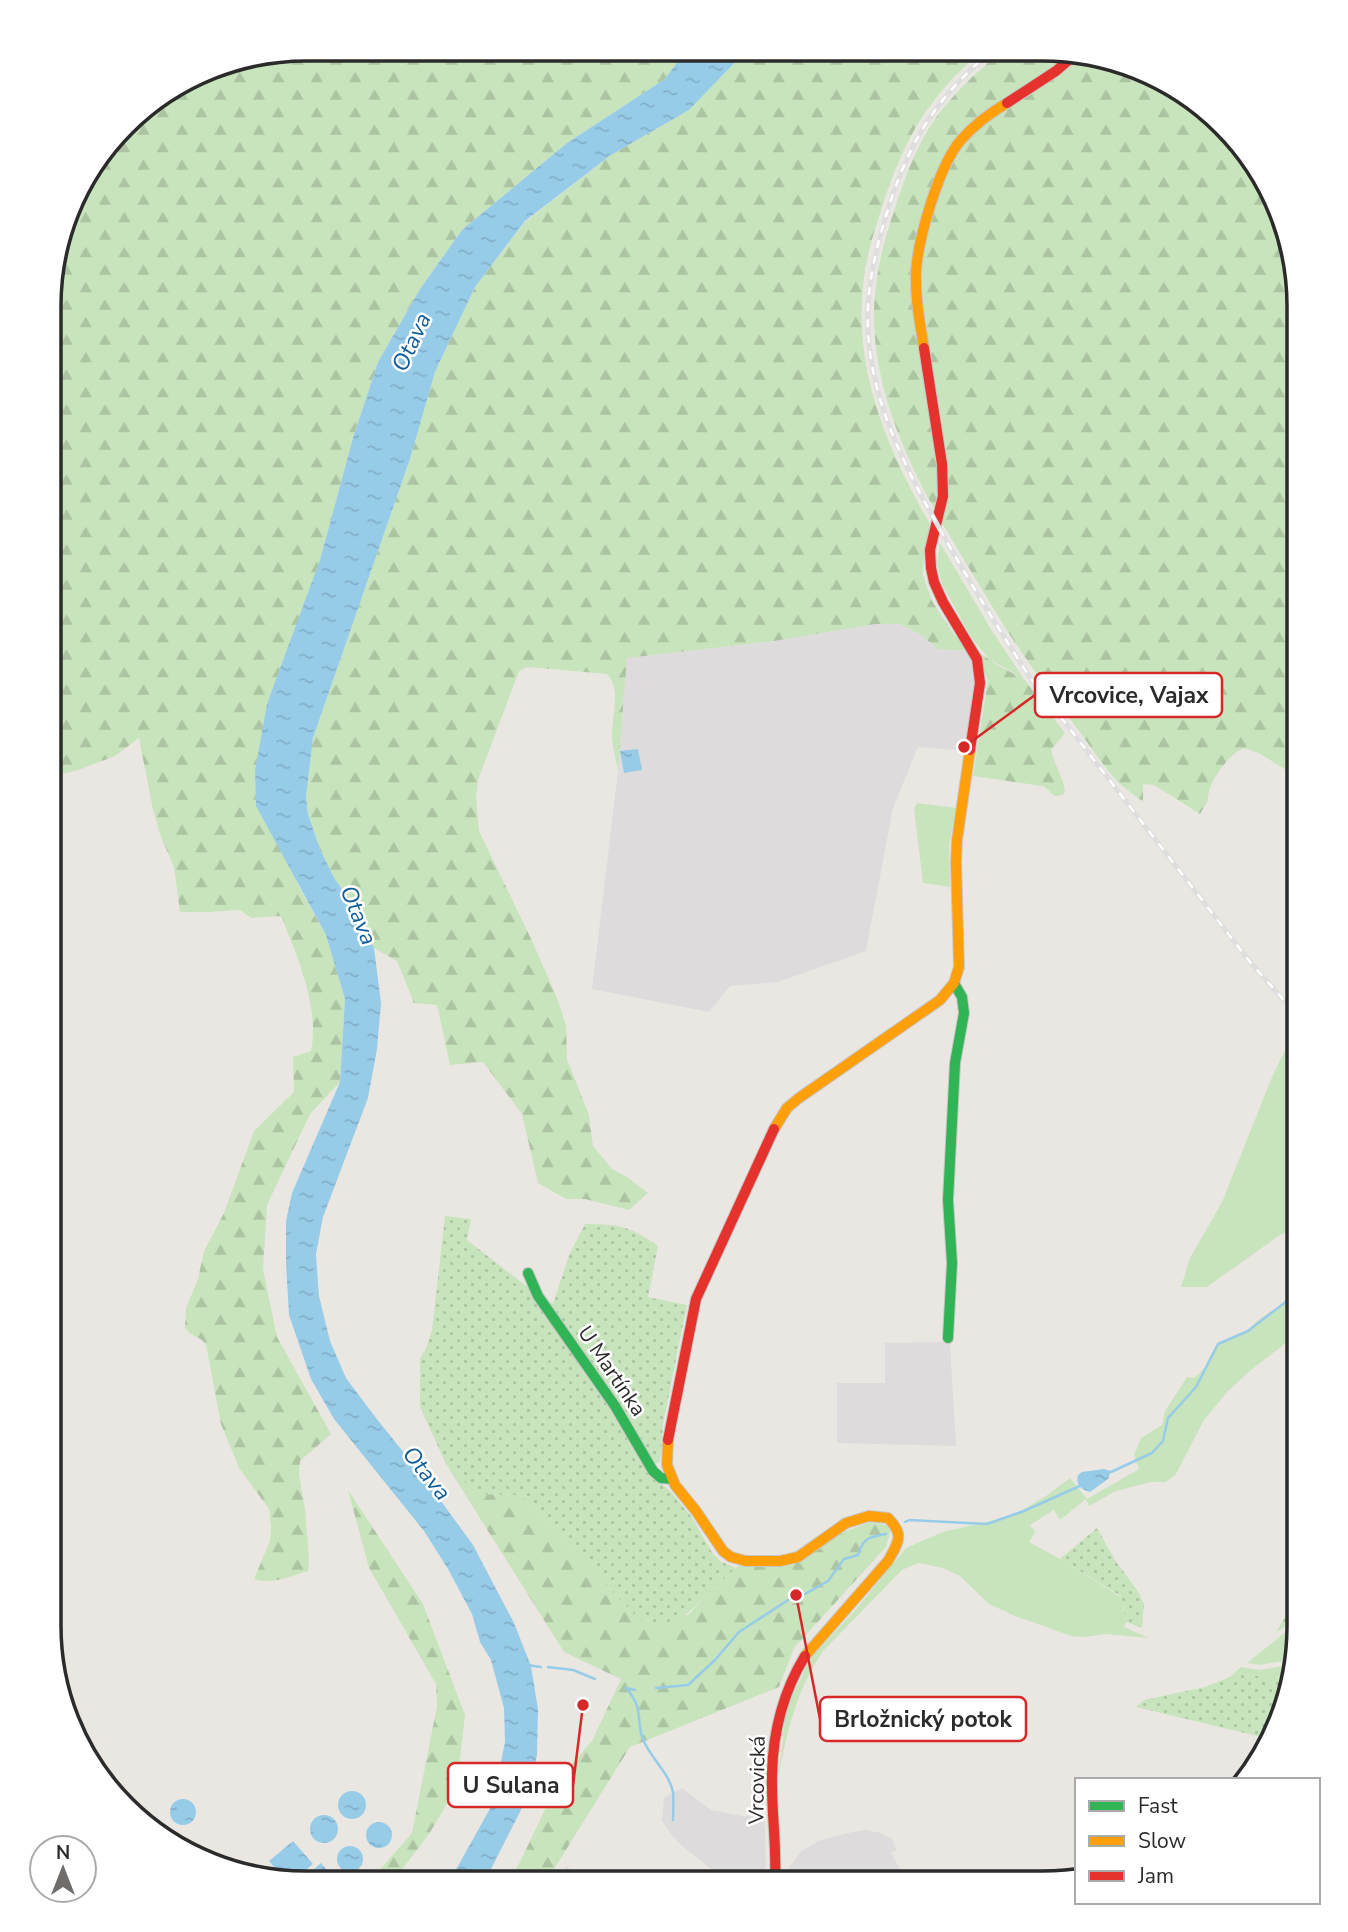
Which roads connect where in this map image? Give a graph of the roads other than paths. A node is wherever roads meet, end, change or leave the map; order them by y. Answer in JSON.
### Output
{"nodes":[{"id":1,"x":1066,"y":62,"type":"edge"},
{"id":2,"x":955,"y":985,"type":"junction"},
{"id":3,"x":528,"y":1273,"type":"dead end"},
{"id":4,"x":948,"y":1338,"type":"dead end"},
{"id":5,"x":672,"y":1479,"type":"junction"},
{"id":6,"x":775,"y":1871,"type":"edge"}],
"edges":[{"from":1,"to":2,"type":"street"},
{"from":2,"to":4,"type":"street"},
{"from":2,"to":5,"type":"street"},
{"from":3,"to":5,"type":"street","name":"U Martínka"},
{"from":5,"to":6,"type":"street","name":"Vrcovická"}]}
